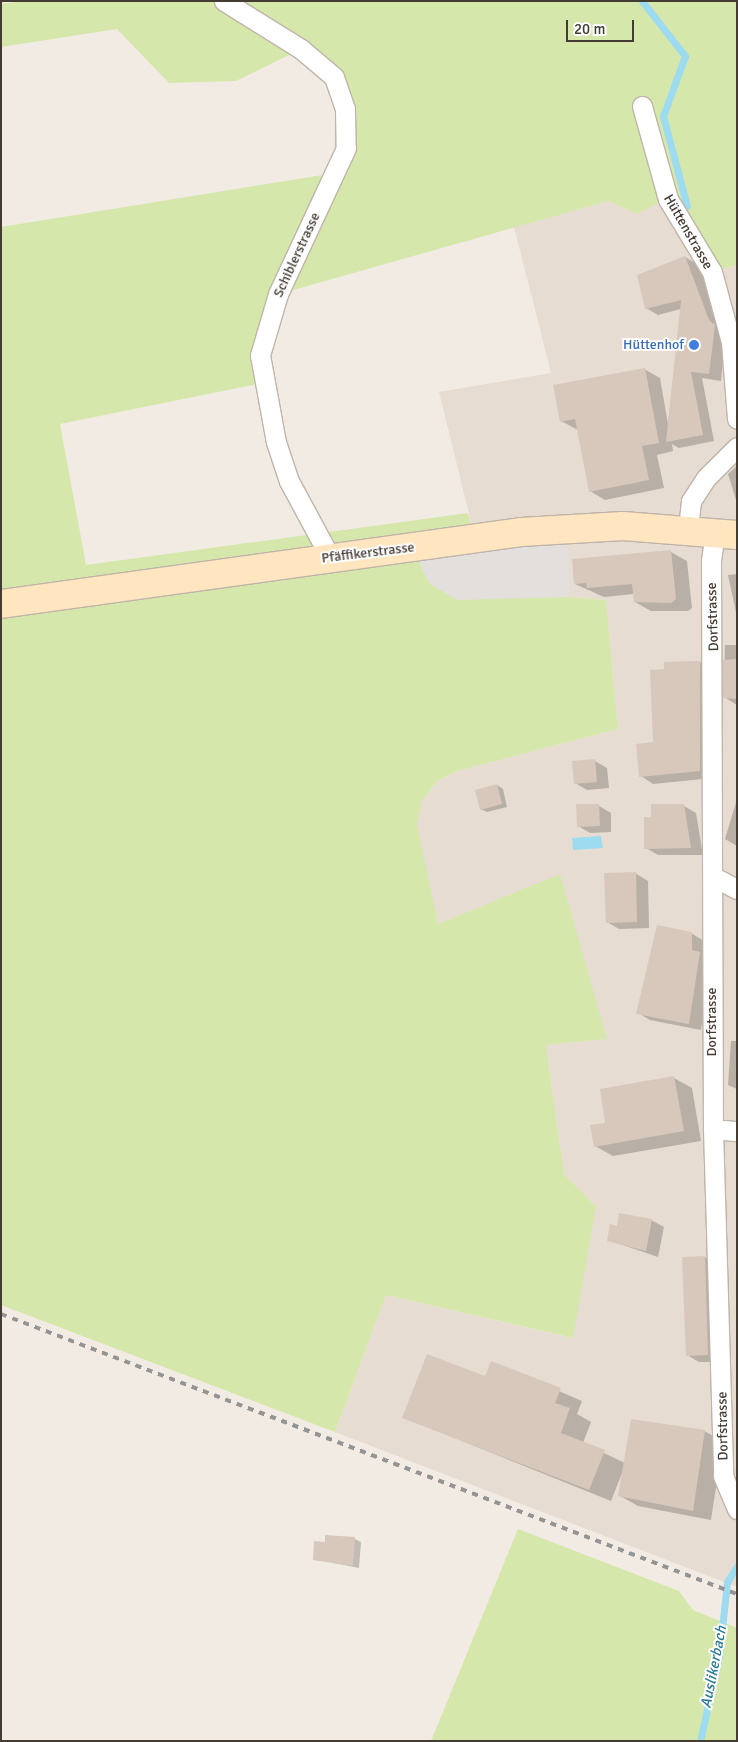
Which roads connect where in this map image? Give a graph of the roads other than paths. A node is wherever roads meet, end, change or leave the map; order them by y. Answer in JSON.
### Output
{"nodes":[{"id":1,"x":224,"y":1,"type":"edge"},
{"id":2,"x":642,"y":106,"type":"dead end"},
{"id":3,"x":737,"y":418,"type":"edge"},
{"id":4,"x":737,"y":447,"type":"edge"},
{"id":5,"x":688,"y":529,"type":"junction"},
{"id":6,"x":726,"y":534,"type":"edge"},
{"id":7,"x":330,"y":558,"type":"junction"},
{"id":8,"x":1,"y":604,"type":"edge"},
{"id":9,"x":714,"y":877,"type":"junction"},
{"id":10,"x":737,"y":889,"type":"edge"},
{"id":11,"x":713,"y":1129,"type":"junction"},
{"id":12,"x":737,"y":1131,"type":"edge"},
{"id":13,"x":729,"y":1329,"type":"edge"},
{"id":14,"x":737,"y":1509,"type":"edge"}],
"edges":[{"from":1,"to":7,"type":"street","name":"Schiblerstrasse"},
{"from":2,"to":3,"type":"street","name":"Hüttenstrasse"},
{"from":4,"to":5,"type":"street"},
{"from":5,"to":6,"type":"main road","name":"Pfäffikerstrasse"},
{"from":5,"to":7,"type":"main road","name":"Pfäffikerstrasse"},
{"from":6,"to":9,"type":"street","name":"Dorfstrasse"},
{"from":7,"to":8,"type":"main road","name":"Pfäffikerstrasse"},
{"from":9,"to":10,"type":"street"},
{"from":9,"to":11,"type":"street","name":"Dorfstrasse"},
{"from":11,"to":12,"type":"street"},
{"from":11,"to":13,"type":"street","name":"Dorfstrasse"},
{"from":13,"to":14,"type":"street","name":"Dorfstrasse"}]}
